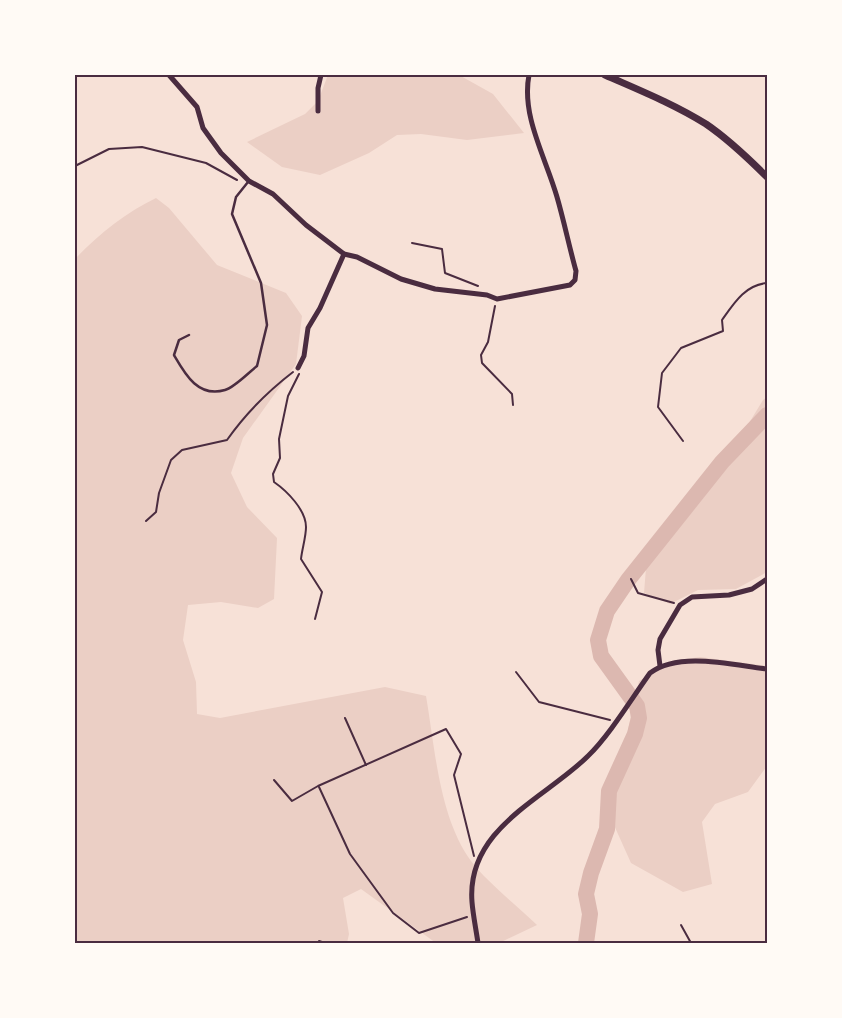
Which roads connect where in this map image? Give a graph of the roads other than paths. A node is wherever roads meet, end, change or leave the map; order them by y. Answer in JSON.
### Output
{"nodes":[{"id":1,"x":169,"y":75,"type":"edge"},
{"id":2,"x":321,"y":75,"type":"edge"},
{"id":3,"x":529,"y":75,"type":"edge"},
{"id":4,"x":605,"y":75,"type":"edge"},
{"id":5,"x":318,"y":110,"type":"dead end"},
{"id":6,"x":767,"y":177,"type":"edge"},
{"id":7,"x":249,"y":180,"type":"junction"},
{"id":8,"x":344,"y":254,"type":"junction"},
{"id":9,"x":189,"y":335,"type":"dead end"},
{"id":10,"x":298,"y":368,"type":"road end"},
{"id":11,"x":767,"y":579,"type":"edge"},
{"id":12,"x":660,"y":666,"type":"junction"},
{"id":13,"x":767,"y":669,"type":"edge"},
{"id":14,"x":478,"y":943,"type":"edge"}],
"edges":[{"from":1,"to":7,"type":"street"},
{"from":2,"to":5,"type":"street"},
{"from":3,"to":8,"type":"street"},
{"from":4,"to":6,"type":"main road"},
{"from":7,"to":8,"type":"street"},
{"from":7,"to":9,"type":"lane"},
{"from":8,"to":10,"type":"street"},
{"from":11,"to":12,"type":"street"},
{"from":12,"to":13,"type":"street"},
{"from":12,"to":14,"type":"street"}]}
